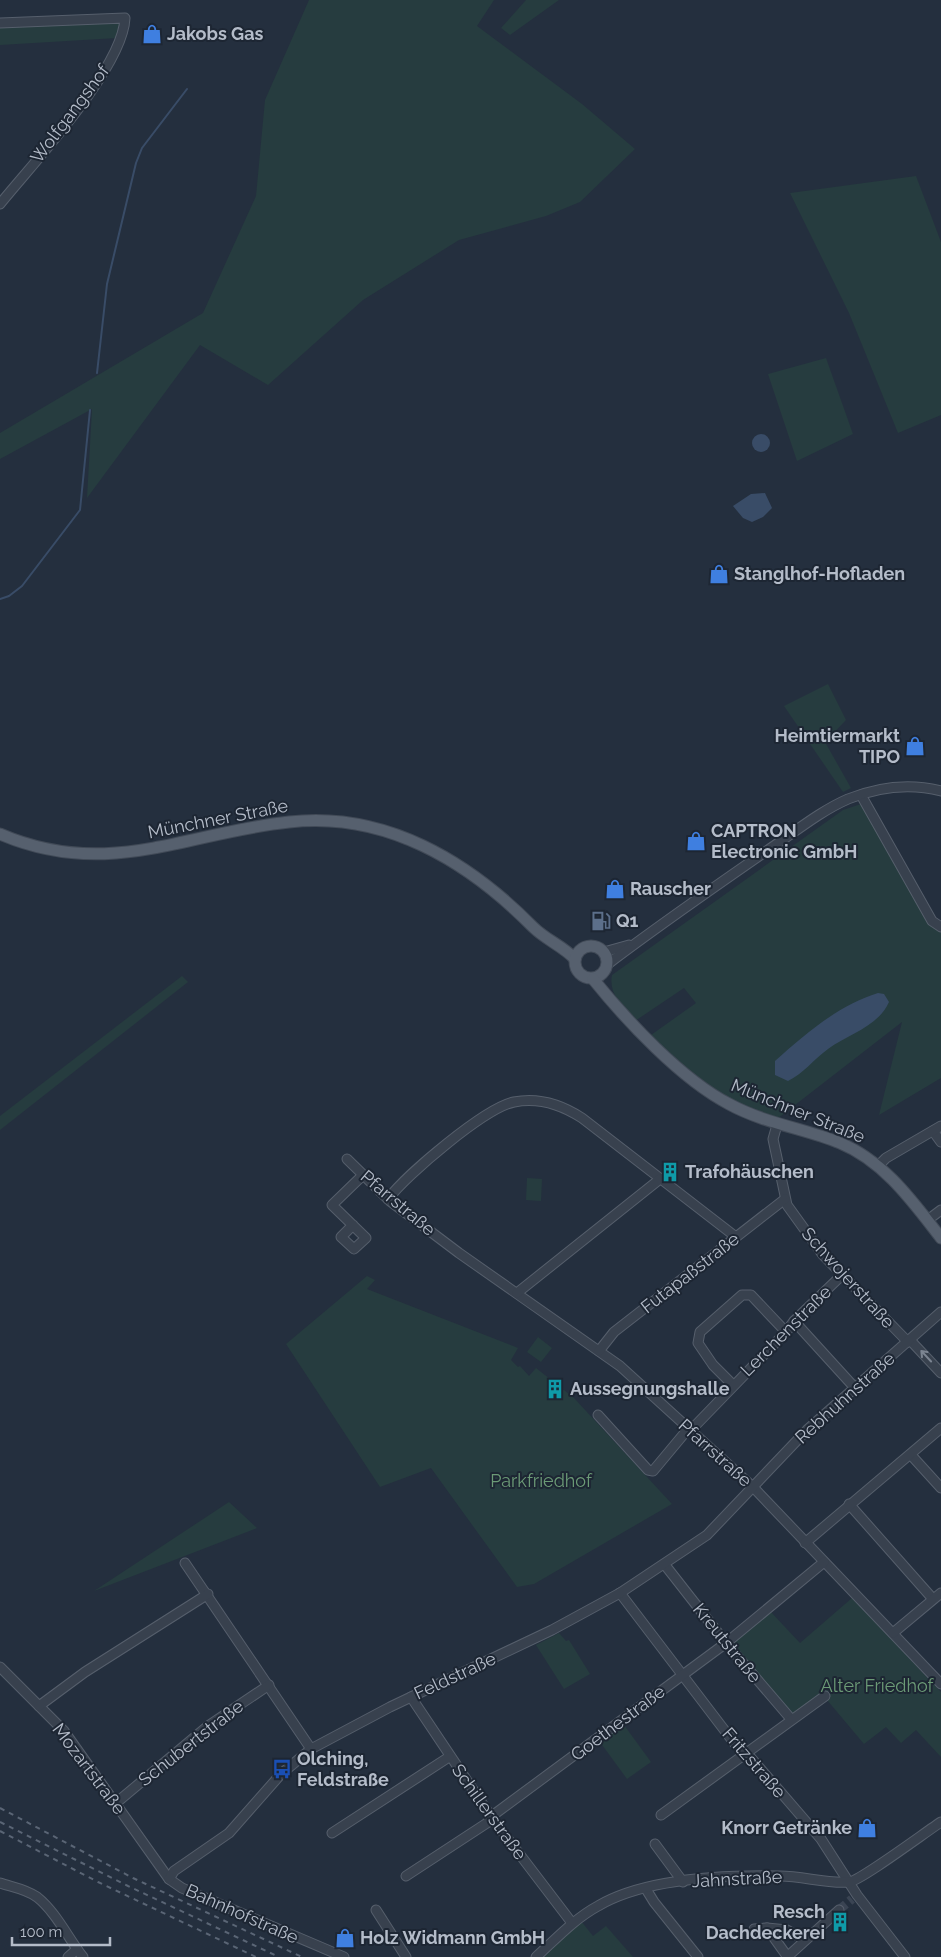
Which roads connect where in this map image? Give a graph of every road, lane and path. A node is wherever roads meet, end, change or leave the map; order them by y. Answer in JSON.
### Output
{"nodes":[{"id":1,"x":0,"y":24,"type":"edge"},
{"id":2,"x":0,"y":204,"type":"edge"},
{"id":3,"x":941,"y":791,"type":"edge"},
{"id":4,"x":861,"y":795,"type":"junction"},
{"id":5,"x":0,"y":834,"type":"edge"},
{"id":6,"x":941,"y":927,"type":"edge"},
{"id":7,"x":578,"y":954,"type":"junction"},
{"id":8,"x":605,"y":963,"type":"junction"},
{"id":9,"x":593,"y":979,"type":"junction"},
{"id":10,"x":612,"y":1002,"type":"junction"},
{"id":11,"x":777,"y":1125,"type":"junction"},
{"id":12,"x":937,"y":1128,"type":"edge"},
{"id":13,"x":941,"y":1142,"type":"edge"},
{"id":14,"x":347,"y":1159,"type":"dead end"},
{"id":15,"x":878,"y":1166,"type":"junction"},
{"id":16,"x":363,"y":1175,"type":"junction"},
{"id":17,"x":660,"y":1179,"type":"junction"},
{"id":18,"x":388,"y":1199,"type":"junction"},
{"id":19,"x":785,"y":1199,"type":"junction"},
{"id":20,"x":353,"y":1225,"type":"dead end"},
{"id":21,"x":736,"y":1237,"type":"junction"},
{"id":22,"x":941,"y":1238,"type":"edge"},
{"id":23,"x":842,"y":1275,"type":"junction"},
{"id":24,"x":517,"y":1293,"type":"junction"},
{"id":25,"x":941,"y":1312,"type":"edge"},
{"id":26,"x":794,"y":1321,"type":"junction"},
{"id":27,"x":786,"y":1332,"type":"junction"},
{"id":28,"x":909,"y":1341,"type":"junction"},
{"id":29,"x":599,"y":1351,"type":"junction"},
{"id":30,"x":941,"y":1373,"type":"edge"},
{"id":31,"x":733,"y":1385,"type":"junction"},
{"id":32,"x":855,"y":1388,"type":"junction"},
{"id":33,"x":598,"y":1415,"type":"dead end"},
{"id":34,"x":941,"y":1428,"type":"edge"},
{"id":35,"x":689,"y":1430,"type":"junction"},
{"id":36,"x":911,"y":1455,"type":"junction"},
{"id":37,"x":754,"y":1488,"type":"junction"},
{"id":38,"x":941,"y":1488,"type":"edge"},
{"id":39,"x":849,"y":1504,"type":"junction"},
{"id":40,"x":805,"y":1543,"type":"junction"},
{"id":41,"x":824,"y":1562,"type":"junction"},
{"id":42,"x":185,"y":1563,"type":"dead end"},
{"id":43,"x":665,"y":1565,"type":"junction"},
{"id":44,"x":620,"y":1593,"type":"junction"},
{"id":45,"x":208,"y":1594,"type":"junction"},
{"id":46,"x":937,"y":1596,"type":"edge"},
{"id":47,"x":892,"y":1633,"type":"junction"},
{"id":48,"x":726,"y":1643,"type":"junction"},
{"id":49,"x":0,"y":1668,"type":"edge"},
{"id":50,"x":683,"y":1675,"type":"junction"},
{"id":51,"x":941,"y":1684,"type":"edge"},
{"id":52,"x":269,"y":1685,"type":"junction"},
{"id":53,"x":825,"y":1696,"type":"dead end"},
{"id":54,"x":411,"y":1697,"type":"junction"},
{"id":55,"x":39,"y":1706,"type":"junction"},
{"id":56,"x":791,"y":1719,"type":"junction"},
{"id":57,"x":312,"y":1749,"type":"junction"},
{"id":58,"x":746,"y":1752,"type":"junction"},
{"id":59,"x":450,"y":1757,"type":"junction"},
{"id":60,"x":116,"y":1804,"type":"junction"},
{"id":61,"x":661,"y":1815,"type":"dead end"},
{"id":62,"x":492,"y":1818,"type":"junction"},
{"id":63,"x":941,"y":1822,"type":"edge"},
{"id":64,"x":332,"y":1833,"type":"dead end"},
{"id":65,"x":655,"y":1844,"type":"dead end"},
{"id":66,"x":406,"y":1876,"type":"dead end"},
{"id":67,"x":169,"y":1879,"type":"junction"},
{"id":68,"x":683,"y":1882,"type":"junction"},
{"id":69,"x":850,"y":1882,"type":"junction"},
{"id":70,"x":0,"y":1883,"type":"edge"},
{"id":71,"x":646,"y":1889,"type":"junction"},
{"id":72,"x":376,"y":1910,"type":"dead end"},
{"id":73,"x":838,"y":1910,"type":"tunnel mouth"},
{"id":74,"x":572,"y":1924,"type":"junction"},
{"id":75,"x":767,"y":1928,"type":"junction"},
{"id":76,"x":754,"y":1929,"type":"dead end"},
{"id":77,"x":805,"y":1940,"type":"junction"},
{"id":78,"x":77,"y":1949,"type":"junction"},
{"id":79,"x":787,"y":1956,"type":"edge"},
{"id":80,"x":68,"y":1957,"type":"edge"},
{"id":81,"x":83,"y":1957,"type":"edge"},
{"id":82,"x":344,"y":1957,"type":"edge"},
{"id":83,"x":406,"y":1957,"type":"edge"},
{"id":84,"x":536,"y":1957,"type":"edge"},
{"id":85,"x":698,"y":1957,"type":"edge"},
{"id":86,"x":905,"y":1957,"type":"edge"}],
"edges":[{"from":1,"to":2,"type":"street","name":"Wolfgangshof"},
{"from":3,"to":4,"type":"street"},
{"from":4,"to":6,"type":"street"},
{"from":4,"to":8,"type":"street"},
{"from":5,"to":7,"type":"main road","name":"Münchner Straße"},
{"from":7,"to":8,"type":"main road"},
{"from":7,"to":9,"type":"main road"},
{"from":8,"to":9,"type":"main road"},
{"from":8,"to":10,"type":"main road"},
{"from":9,"to":10,"type":"main road","name":"Münchner Straße"},
{"from":10,"to":11,"type":"main road","name":"Münchner Straße"},
{"from":11,"to":15,"type":"main road","name":"Münchner Straße"},
{"from":11,"to":19,"type":"street","name":"Schwojerstraße"},
{"from":12,"to":13,"type":"street"},
{"from":12,"to":15,"type":"street"},
{"from":14,"to":16,"type":"street","name":"Pfarrstraße"},
{"from":15,"to":22,"type":"main road","name":"Münchner Straße"},
{"from":16,"to":18,"type":"street","name":"Pfarrstraße"},
{"from":16,"to":20,"type":"street"},
{"from":17,"to":18,"type":"street"},
{"from":17,"to":21,"type":"street"},
{"from":17,"to":24,"type":"street"},
{"from":18,"to":24,"type":"street","name":"Pfarrstraße"},
{"from":19,"to":21,"type":"street","name":"Futapaßstraße"},
{"from":19,"to":23,"type":"street","name":"Schwojerstraße"},
{"from":21,"to":29,"type":"street","name":"Futapaßstraße"},
{"from":23,"to":26,"type":"street","name":"Lerchenstraße"},
{"from":23,"to":28,"type":"street","name":"Schwojerstraße"},
{"from":24,"to":29,"type":"street","name":"Pfarrstraße"},
{"from":25,"to":28,"type":"street","name":"Rebhuhnstraße"},
{"from":26,"to":27,"type":"street","name":"Lerchenstraße"},
{"from":26,"to":32,"type":"street"},
{"from":27,"to":31,"type":"street","name":"Lerchenstraße"},
{"from":27,"to":31,"type":"street"},
{"from":30,"to":28,"type":"street","name":"Schwojerstraße","one_way":true},
{"from":28,"to":32,"type":"street","name":"Rebhuhnstraße"},
{"from":29,"to":35,"type":"street","name":"Pfarrstraße"},
{"from":31,"to":35,"type":"street","name":"Lerchenstraße"},
{"from":32,"to":37,"type":"street","name":"Rebhuhnstraße"},
{"from":33,"to":35,"type":"street","name":"Lerchenstraße"},
{"from":34,"to":36,"type":"street"},
{"from":35,"to":37,"type":"street","name":"Pfarrstraße"},
{"from":36,"to":38,"type":"street"},
{"from":36,"to":39,"type":"street"},
{"from":37,"to":40,"type":"street","name":"Pfarrstraße"},
{"from":37,"to":43,"type":"street","name":"Feldstraße"},
{"from":39,"to":40,"type":"street"},
{"from":39,"to":46,"type":"street"},
{"from":40,"to":41,"type":"street","name":"Pfarrstraße"},
{"from":41,"to":47,"type":"street","name":"Pfarrstraße"},
{"from":41,"to":48,"type":"street","name":"Goethestraße"},
{"from":42,"to":45,"type":"street"},
{"from":43,"to":44,"type":"street","name":"Feldstraße"},
{"from":43,"to":48,"type":"street","name":"Kreutstraße"},
{"from":44,"to":50,"type":"street","name":"Fritzstraße"},
{"from":44,"to":54,"type":"street","name":"Feldstraße"},
{"from":45,"to":52,"type":"street"},
{"from":45,"to":55,"type":"street"},
{"from":46,"to":47,"type":"street"},
{"from":47,"to":51,"type":"street","name":"Pfarrstraße"},
{"from":48,"to":50,"type":"street","name":"Goethestraße"},
{"from":48,"to":56,"type":"street","name":"Kreutstraße"},
{"from":49,"to":55,"type":"street","name":"Mozartstraße"},
{"from":50,"to":58,"type":"street","name":"Fritzstraße"},
{"from":50,"to":62,"type":"street","name":"Goethestraße"},
{"from":52,"to":57,"type":"street"},
{"from":52,"to":60,"type":"street","name":"Schubertstraße"},
{"from":53,"to":56,"type":"street"},
{"from":54,"to":57,"type":"street","name":"Feldstraße"},
{"from":54,"to":59,"type":"street","name":"Schillerstraße"},
{"from":55,"to":60,"type":"street","name":"Mozartstraße"},
{"from":56,"to":58,"type":"street"},
{"from":57,"to":67,"type":"street","name":"Feldstraße"},
{"from":58,"to":61,"type":"street"},
{"from":58,"to":69,"type":"street","name":"Fritzstraße"},
{"from":59,"to":62,"type":"street","name":"Schillerstraße"},
{"from":59,"to":64,"type":"street"},
{"from":60,"to":67,"type":"street","name":"Mozartstraße"},
{"from":62,"to":66,"type":"street","name":"Goethestraße"},
{"from":62,"to":74,"type":"street","name":"Schillerstraße"},
{"from":63,"to":69,"type":"street"},
{"from":65,"to":68,"type":"street"},
{"from":67,"to":82,"type":"street","name":"Bahnhofstraße"},
{"from":68,"to":69,"type":"street","name":"Jahnstraße"},
{"from":68,"to":71,"type":"street","name":"Jahnstraße"},
{"from":69,"to":86,"type":"street","name":"Fritzstraße"},
{"from":70,"to":78,"type":"street"},
{"from":71,"to":74,"type":"street","name":"Jahnstraße"},
{"from":71,"to":85,"type":"street"},
{"from":72,"to":83,"type":"street"},
{"from":73,"to":77,"type":"street"},
{"from":74,"to":84,"type":"street","name":"Jahnstraße"},
{"from":75,"to":76,"type":"street"},
{"from":75,"to":77,"type":"street"},
{"from":75,"to":79,"type":"street"},
{"from":77,"to":79,"type":"street"},
{"from":78,"to":80,"type":"street"},
{"from":78,"to":81,"type":"street"}]}
